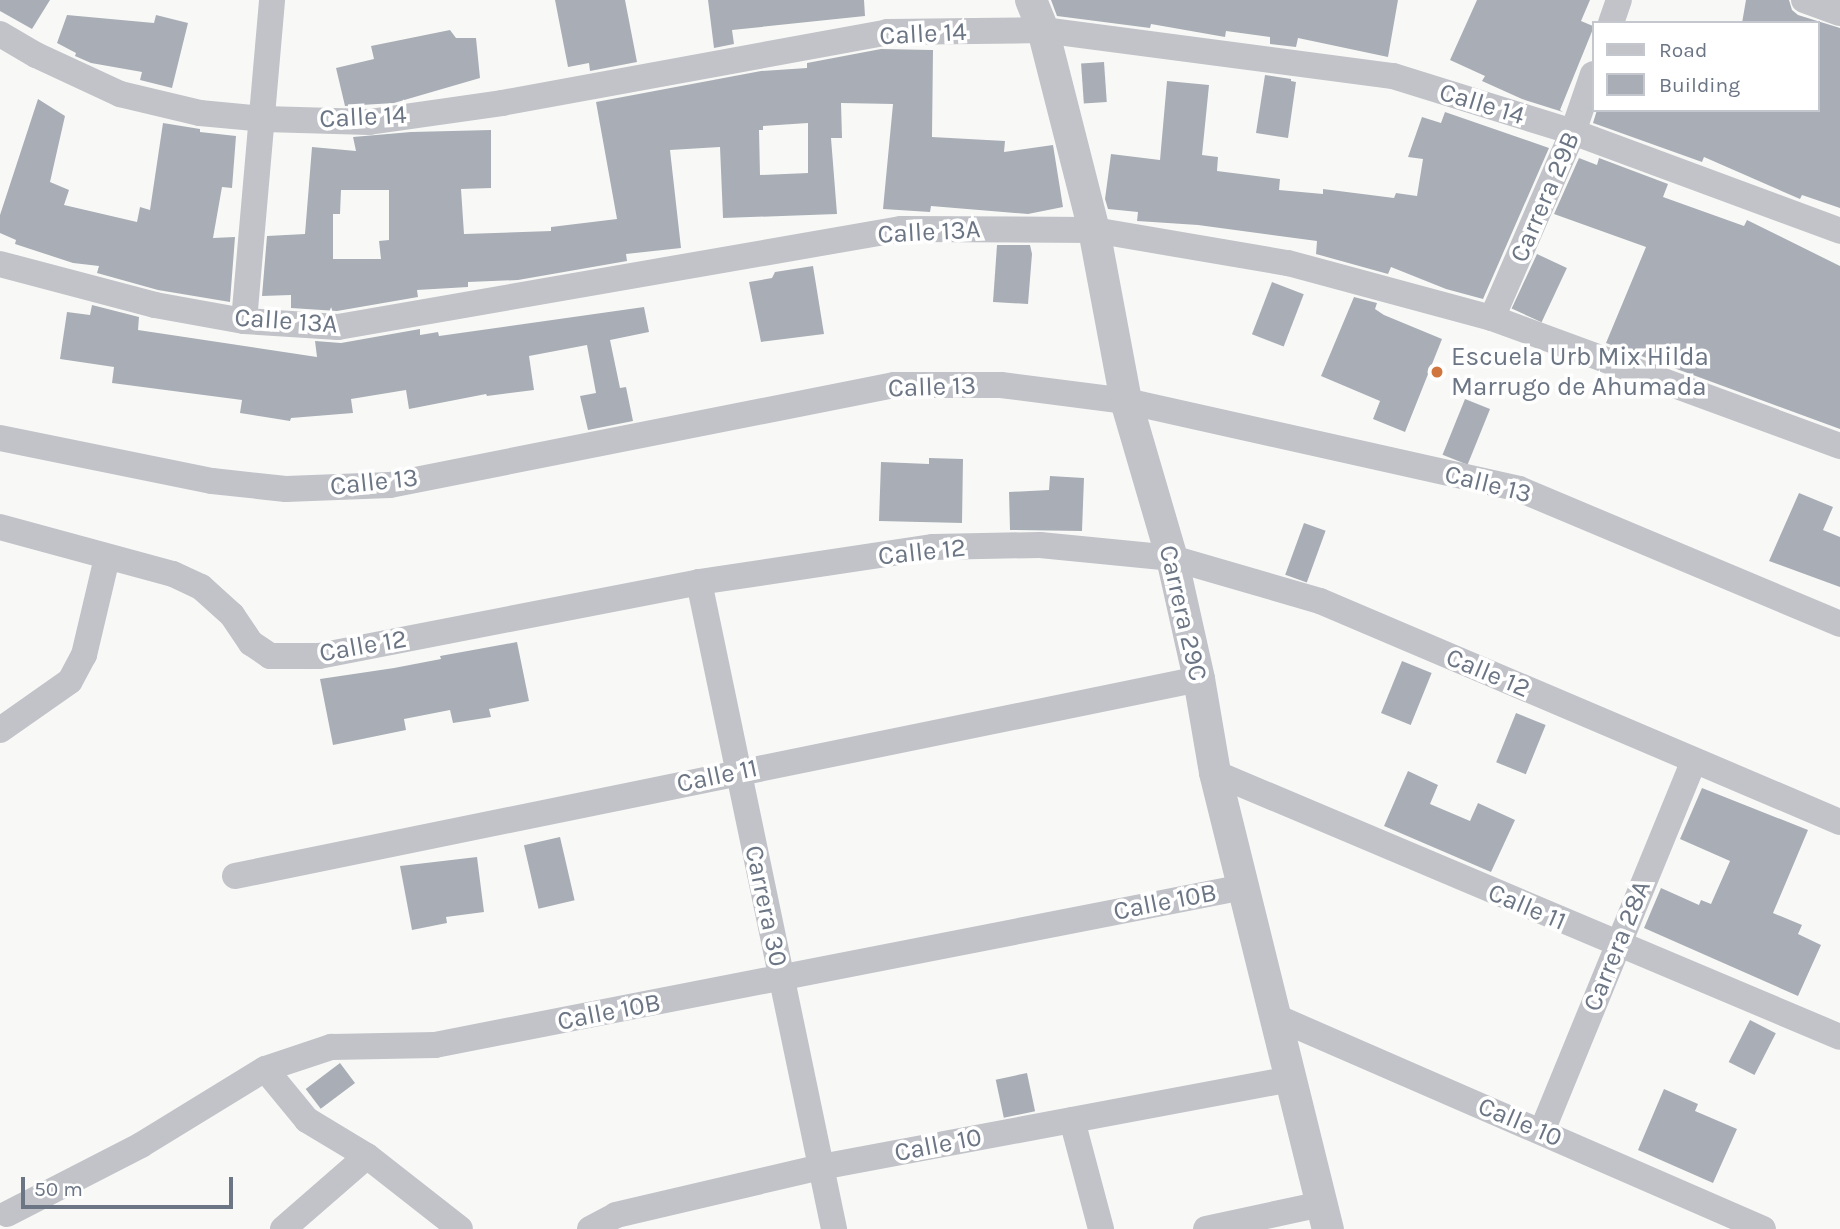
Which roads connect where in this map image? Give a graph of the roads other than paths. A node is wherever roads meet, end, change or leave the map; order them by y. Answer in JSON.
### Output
{"nodes":[{"id":1,"x":272,"y":0,"type":"edge"},
{"id":2,"x":1031,"y":0,"type":"edge"},
{"id":3,"x":1619,"y":0,"type":"edge"},
{"id":4,"x":1804,"y":0,"type":"edge"},
{"id":5,"x":1840,"y":13,"type":"edge"},
{"id":6,"x":1612,"y":21,"type":"edge"},
{"id":7,"x":1043,"y":30,"type":"junction"},
{"id":8,"x":0,"y":34,"type":"edge"},
{"id":9,"x":1591,"y":80,"type":"edge"},
{"id":10,"x":264,"y":120,"type":"junction"},
{"id":11,"x":1573,"y":132,"type":"junction"},
{"id":12,"x":1094,"y":230,"type":"junction"},
{"id":13,"x":1840,"y":232,"type":"edge"},
{"id":14,"x":0,"y":264,"type":"edge"},
{"id":15,"x":1492,"y":318,"type":"junction"},
{"id":16,"x":244,"y":321,"type":"junction"},
{"id":17,"x":1126,"y":401,"type":"junction"},
{"id":18,"x":0,"y":438,"type":"edge"},
{"id":19,"x":1840,"y":446,"type":"edge"},
{"id":20,"x":0,"y":527,"type":"edge"},
{"id":21,"x":107,"y":558,"type":"junction"},
{"id":22,"x":1171,"y":558,"type":"junction"},
{"id":23,"x":699,"y":582,"type":"junction"},
{"id":24,"x":1840,"y":624,"type":"edge"},
{"id":25,"x":1199,"y":679,"type":"junction"},
{"id":26,"x":0,"y":730,"type":"edge"},
{"id":27,"x":1693,"y":762,"type":"junction"},
{"id":28,"x":737,"y":772,"type":"junction"},
{"id":29,"x":1215,"y":773,"type":"junction"},
{"id":30,"x":1840,"y":822,"type":"edge"},
{"id":31,"x":235,"y":876,"type":"dead end"},
{"id":32,"x":1244,"y":887,"type":"junction"},
{"id":33,"x":1617,"y":945,"type":"junction"},
{"id":34,"x":782,"y":979,"type":"junction"},
{"id":35,"x":1276,"y":1017,"type":"junction"},
{"id":36,"x":1840,"y":1037,"type":"edge"},
{"id":37,"x":265,"y":1069,"type":"junction"},
{"id":38,"x":1290,"y":1079,"type":"junction"},
{"id":39,"x":1073,"y":1120,"type":"junction"},
{"id":40,"x":1542,"y":1131,"type":"junction"},
{"id":41,"x":367,"y":1156,"type":"junction"},
{"id":42,"x":821,"y":1167,"type":"junction"},
{"id":43,"x":9,"y":1217,"type":"edge"},
{"id":44,"x":1325,"y":1217,"type":"edge"},
{"id":45,"x":282,"y":1229,"type":"edge"},
{"id":46,"x":460,"y":1229,"type":"edge"},
{"id":47,"x":590,"y":1229,"type":"edge"},
{"id":48,"x":834,"y":1229,"type":"edge"},
{"id":49,"x":1101,"y":1229,"type":"edge"},
{"id":50,"x":1206,"y":1229,"type":"edge"},
{"id":51,"x":1763,"y":1229,"type":"edge"}],
"edges":[{"from":1,"to":10,"type":"street"},
{"from":2,"to":7,"type":"street","name":"Carrera 29C"},
{"from":3,"to":6,"type":"street"},
{"from":4,"to":5,"type":"street"},
{"from":7,"to":10,"type":"street","name":"Calle 14"},
{"from":7,"to":11,"type":"street","name":"Calle 14"},
{"from":7,"to":12,"type":"street","name":"Carrera 29C"},
{"from":8,"to":10,"type":"street","name":"Calle 14"},
{"from":9,"to":11,"type":"street","name":"Carrera 29B"},
{"from":10,"to":16,"type":"street"},
{"from":11,"to":13,"type":"street","name":"Calle 14"},
{"from":11,"to":15,"type":"street","name":"Carrera 29B"},
{"from":12,"to":15,"type":"street","name":"Calle 13A"},
{"from":12,"to":16,"type":"street","name":"Calle 13A"},
{"from":12,"to":17,"type":"street","name":"Carrera 29C"},
{"from":14,"to":16,"type":"street","name":"Calle 13A"},
{"from":15,"to":19,"type":"street","name":"Calle 13A"},
{"from":17,"to":18,"type":"street","name":"Calle 13"},
{"from":17,"to":22,"type":"street","name":"Carrera 29C"},
{"from":17,"to":24,"type":"street","name":"Calle 13"},
{"from":20,"to":21,"type":"street","name":"Calle 12"},
{"from":21,"to":23,"type":"street","name":"Calle 12"},
{"from":21,"to":26,"type":"street"},
{"from":22,"to":23,"type":"street","name":"Calle 12"},
{"from":22,"to":25,"type":"street","name":"Carrera 29C"},
{"from":22,"to":27,"type":"street","name":"Calle 12"},
{"from":23,"to":28,"type":"street","name":"Carrera 30"},
{"from":25,"to":28,"type":"street","name":"Calle 11"},
{"from":25,"to":29,"type":"street","name":"Carrera 29C"},
{"from":27,"to":30,"type":"street","name":"Calle 12"},
{"from":27,"to":33,"type":"street","name":"Carrera 28A"},
{"from":28,"to":31,"type":"street","name":"Calle 11"},
{"from":28,"to":34,"type":"street","name":"Carrera 30"},
{"from":29,"to":32,"type":"street","name":"Carrera 29C"},
{"from":29,"to":33,"type":"street","name":"Calle 11"},
{"from":32,"to":34,"type":"street","name":"Calle 10B"},
{"from":32,"to":35,"type":"street","name":"Carrera 29C"},
{"from":33,"to":36,"type":"street","name":"Calle 11"},
{"from":33,"to":40,"type":"street","name":"Carrera 28A"},
{"from":34,"to":37,"type":"street","name":"Calle 10B"},
{"from":34,"to":42,"type":"street","name":"Carrera 30"},
{"from":35,"to":38,"type":"street","name":"Carrera 29C"},
{"from":35,"to":40,"type":"street","name":"Calle 10"},
{"from":37,"to":41,"type":"street"},
{"from":37,"to":43,"type":"street","name":"Calle 10B"},
{"from":38,"to":39,"type":"street","name":"Calle 10"},
{"from":38,"to":44,"type":"street","name":"Carrera 29C"},
{"from":39,"to":42,"type":"street","name":"Calle 10"},
{"from":39,"to":49,"type":"street"},
{"from":40,"to":51,"type":"street","name":"Calle 10"},
{"from":41,"to":45,"type":"street"},
{"from":41,"to":46,"type":"street"},
{"from":42,"to":47,"type":"street","name":"Calle 10"},
{"from":42,"to":48,"type":"street","name":"Carrera 30"},
{"from":44,"to":50,"type":"street"}]}
